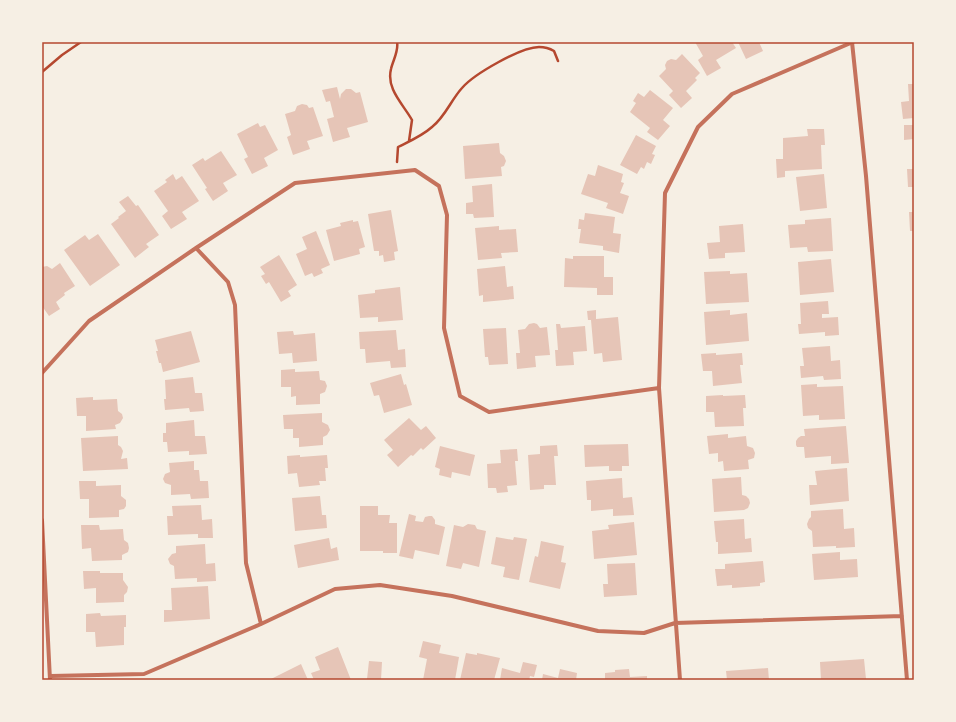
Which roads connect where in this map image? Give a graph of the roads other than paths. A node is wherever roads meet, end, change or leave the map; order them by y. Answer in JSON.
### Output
{"nodes":[{"id":1,"x":852,"y":42,"type":"edge"},
{"id":2,"x":196,"y":248,"type":"junction"},
{"id":3,"x":42,"y":373,"type":"edge"},
{"id":4,"x":659,"y":388,"type":"junction"},
{"id":5,"x":42,"y":520,"type":"edge"},
{"id":6,"x":902,"y":616,"type":"junction"},
{"id":7,"x":675,"y":623,"type":"junction"},
{"id":8,"x":261,"y":624,"type":"junction"},
{"id":9,"x":51,"y":678,"type":"edge"},
{"id":10,"x":680,"y":680,"type":"edge"},
{"id":11,"x":907,"y":680,"type":"edge"}],
"edges":[{"from":1,"to":4,"type":"street"},
{"from":1,"to":6,"type":"street"},
{"from":2,"to":3,"type":"street"},
{"from":2,"to":4,"type":"street"},
{"from":2,"to":8,"type":"street"},
{"from":4,"to":7,"type":"street"},
{"from":5,"to":9,"type":"street"},
{"from":6,"to":7,"type":"street"},
{"from":6,"to":11,"type":"street"},
{"from":7,"to":8,"type":"street"},
{"from":7,"to":10,"type":"street"},
{"from":8,"to":9,"type":"street"}]}
